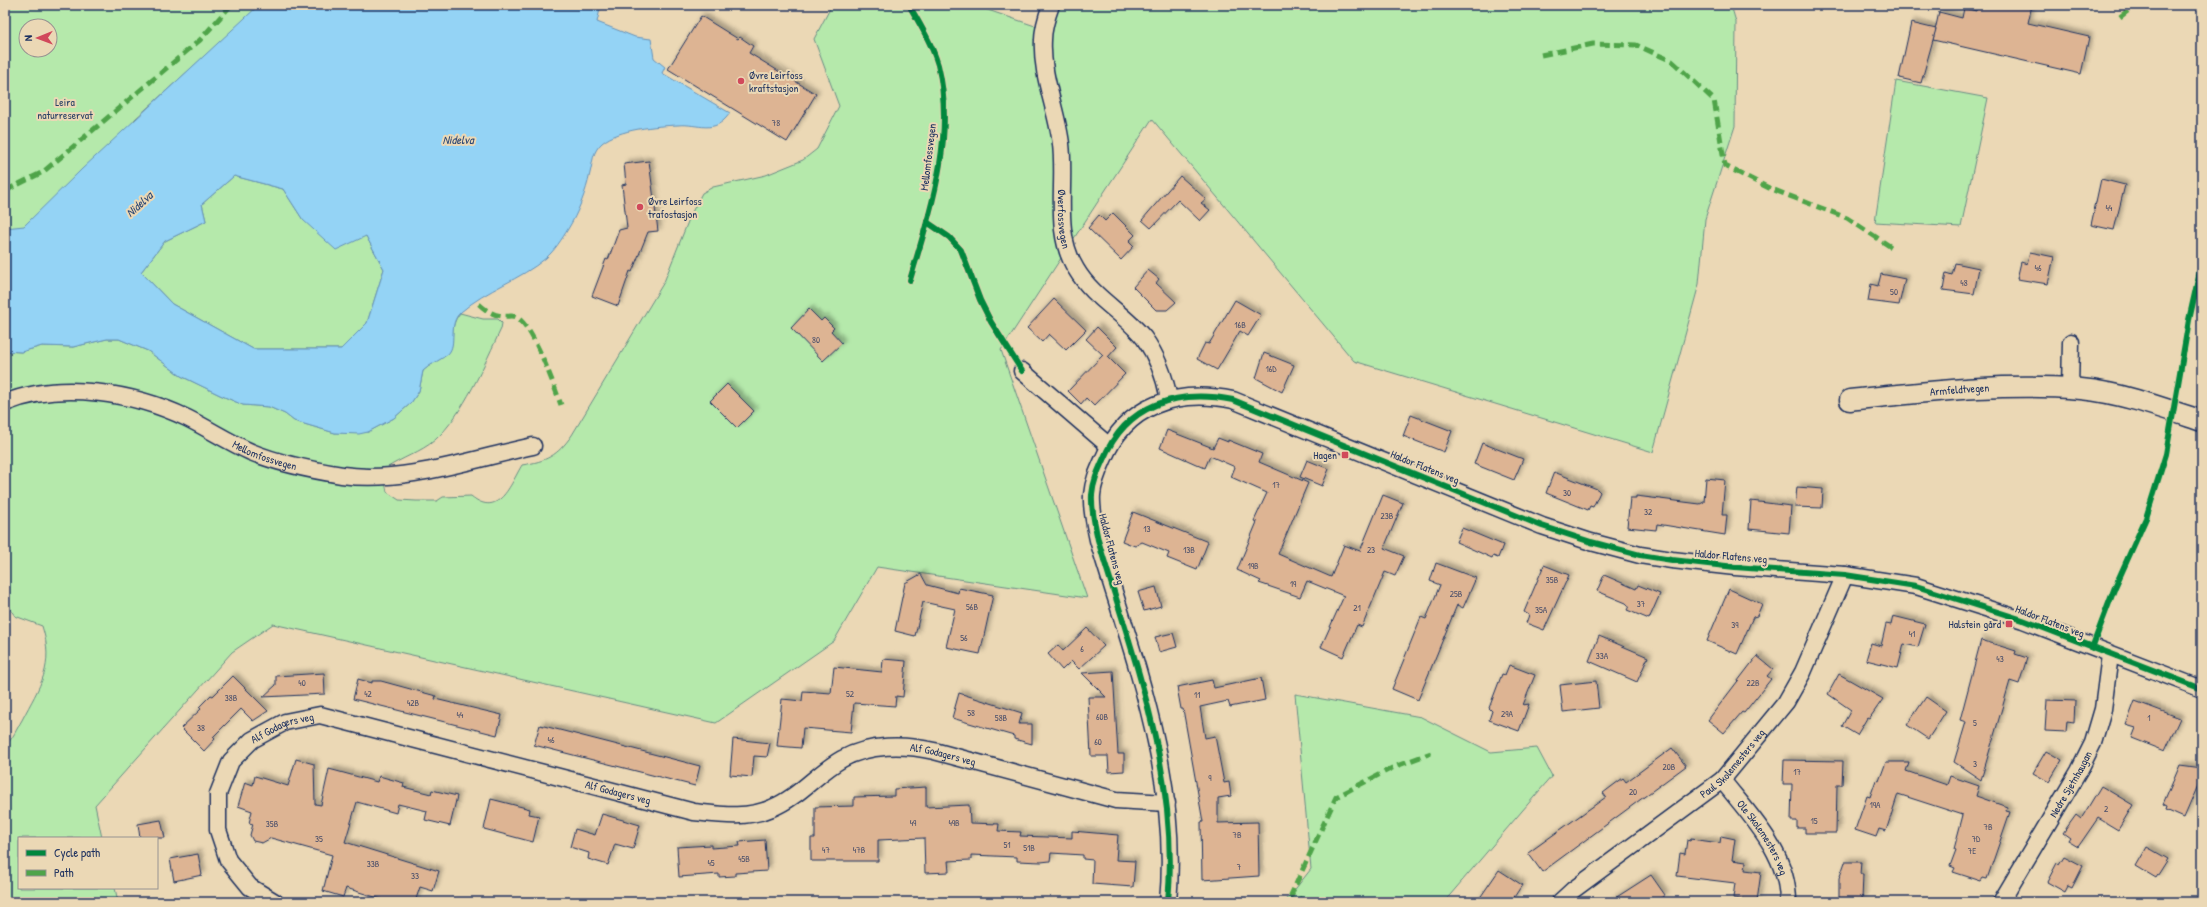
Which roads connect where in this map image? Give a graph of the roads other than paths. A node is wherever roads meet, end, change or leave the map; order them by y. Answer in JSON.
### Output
{"nodes":[{"id":1,"x":1051,"y":5,"type":"edge"},
{"id":2,"x":2071,"y":342,"type":"dead end"},
{"id":3,"x":1022,"y":371,"type":"dead end"},
{"id":4,"x":2070,"y":389,"type":"junction"},
{"id":5,"x":1169,"y":399,"type":"junction"},
{"id":6,"x":1850,"y":400,"type":"dead end"},
{"id":7,"x":5,"y":403,"type":"edge"},
{"id":8,"x":2202,"y":421,"type":"edge"},
{"id":9,"x":532,"y":446,"type":"dead end"},
{"id":10,"x":1109,"y":446,"type":"junction"},
{"id":11,"x":1845,"y":575,"type":"junction"},
{"id":12,"x":2110,"y":655,"type":"junction"},
{"id":13,"x":2202,"y":689,"type":"edge"},
{"id":14,"x":1722,"y":780,"type":"junction"},
{"id":15,"x":1166,"y":803,"type":"junction"},
{"id":16,"x":275,"y":902,"type":"edge"},
{"id":17,"x":1168,"y":902,"type":"edge"},
{"id":18,"x":1560,"y":902,"type":"edge"},
{"id":19,"x":1788,"y":902,"type":"edge"},
{"id":20,"x":2002,"y":902,"type":"edge"}],
"edges":[{"from":1,"to":5,"type":"street","name":"Øverfossvegen"},
{"from":2,"to":4,"type":"street"},
{"from":3,"to":10,"type":"street"},
{"from":4,"to":6,"type":"street","name":"Armfeldtvegen"},
{"from":4,"to":8,"type":"street","name":"Armfeldtvegen"},
{"from":5,"to":10,"type":"street","name":"Haldor Flatens veg"},
{"from":5,"to":11,"type":"street","name":"Haldor Flatens veg"},
{"from":7,"to":9,"type":"street","name":"Mellomfossvegen"},
{"from":10,"to":15,"type":"street","name":"Haldor Flatens veg"},
{"from":11,"to":12,"type":"street","name":"Haldor Flatens veg"},
{"from":11,"to":14,"type":"street","name":"Paul Skolemesters veg"},
{"from":12,"to":13,"type":"street","name":"Haldor Flatens veg"},
{"from":12,"to":20,"type":"street","name":"Nedre Sjetnhaugan"},
{"from":14,"to":18,"type":"street","name":"Paul Skolemesters veg"},
{"from":14,"to":19,"type":"street","name":"Ole Skolemesters veg"},
{"from":15,"to":16,"type":"street","name":"Alf Godagers veg"},
{"from":15,"to":17,"type":"street","name":"Haldor Flatens veg"}]}
